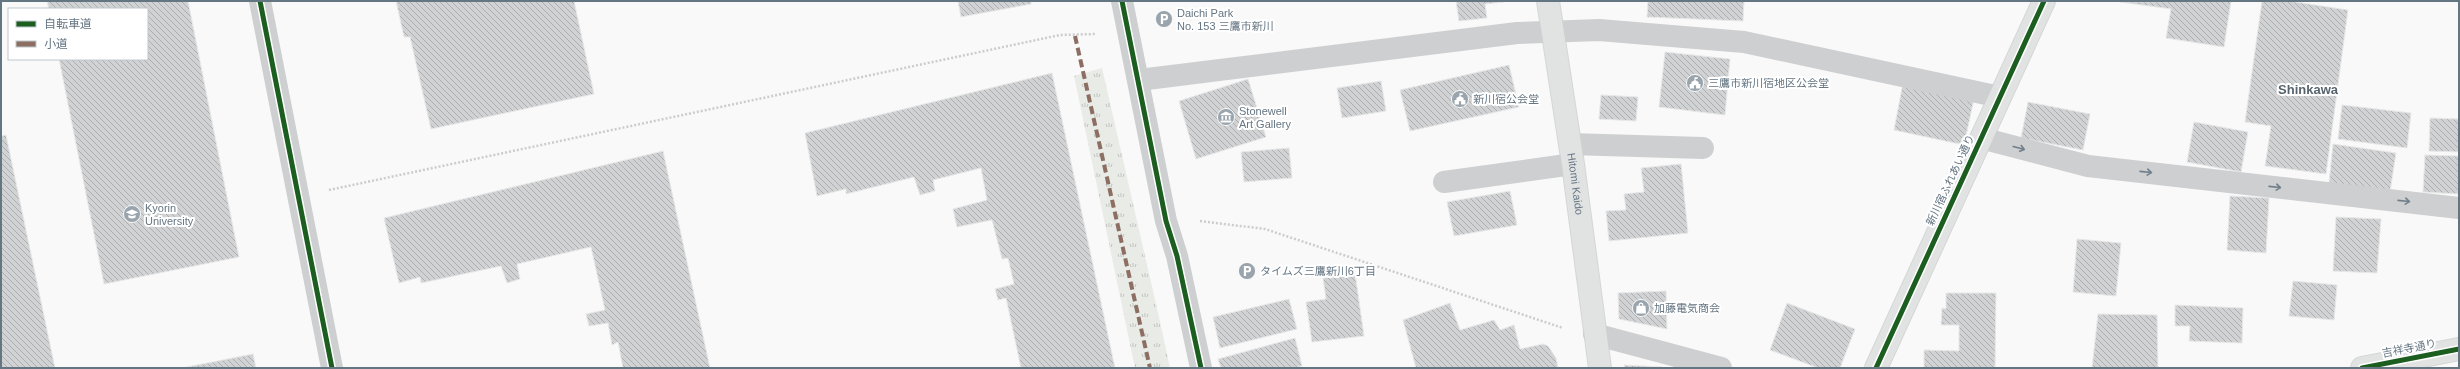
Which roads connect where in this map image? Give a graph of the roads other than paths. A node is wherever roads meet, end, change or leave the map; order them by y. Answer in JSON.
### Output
{"nodes":[{"id":1,"x":260,"y":1,"type":"edge"},
{"id":2,"x":1122,"y":1,"type":"edge"},
{"id":3,"x":1548,"y":1,"type":"edge"},
{"id":4,"x":2044,"y":1,"type":"edge"},
{"id":5,"x":1552,"y":32,"type":"junction"},
{"id":6,"x":1138,"y":80,"type":"junction"},
{"id":7,"x":2000,"y":97,"type":"junction"},
{"id":8,"x":1981,"y":138,"type":"junction"},
{"id":9,"x":1703,"y":148,"type":"dead end"},
{"id":10,"x":1571,"y":154,"type":"junction"},
{"id":11,"x":1444,"y":182,"type":"dead end"},
{"id":12,"x":2459,"y":208,"type":"edge"},
{"id":13,"x":1594,"y":334,"type":"junction"},
{"id":14,"x":2459,"y":349,"type":"edge"},
{"id":15,"x":332,"y":368,"type":"edge"},
{"id":16,"x":1201,"y":368,"type":"edge"},
{"id":17,"x":1600,"y":368,"type":"edge"},
{"id":18,"x":1721,"y":368,"type":"edge"},
{"id":19,"x":1876,"y":368,"type":"edge"},
{"id":20,"x":2362,"y":368,"type":"edge"}],
"edges":[{"from":1,"to":15,"type":"street"},
{"from":2,"to":6,"type":"street"},
{"from":3,"to":5,"type":"main road","name":"Hitomi Kaido"},
{"from":4,"to":7,"type":"main road","name":"新川宿ふれあい通り"},
{"from":5,"to":6,"type":"street"},
{"from":5,"to":7,"type":"street"},
{"from":5,"to":10,"type":"main road","name":"Hitomi Kaido"},
{"from":6,"to":16,"type":"street"},
{"from":7,"to":8,"type":"main road","name":"新川宿ふれあい通り"},
{"from":8,"to":12,"type":"street","one_way":true},
{"from":8,"to":19,"type":"main road","name":"新川宿ふれあい通り"},
{"from":9,"to":10,"type":"street"},
{"from":10,"to":11,"type":"street"},
{"from":10,"to":13,"type":"main road","name":"Hitomi Kaido"},
{"from":13,"to":17,"type":"main road","name":"Hitomi Kaido"},
{"from":13,"to":18,"type":"street"},
{"from":14,"to":20,"type":"main road","name":"吉祥寺通り"}]}
